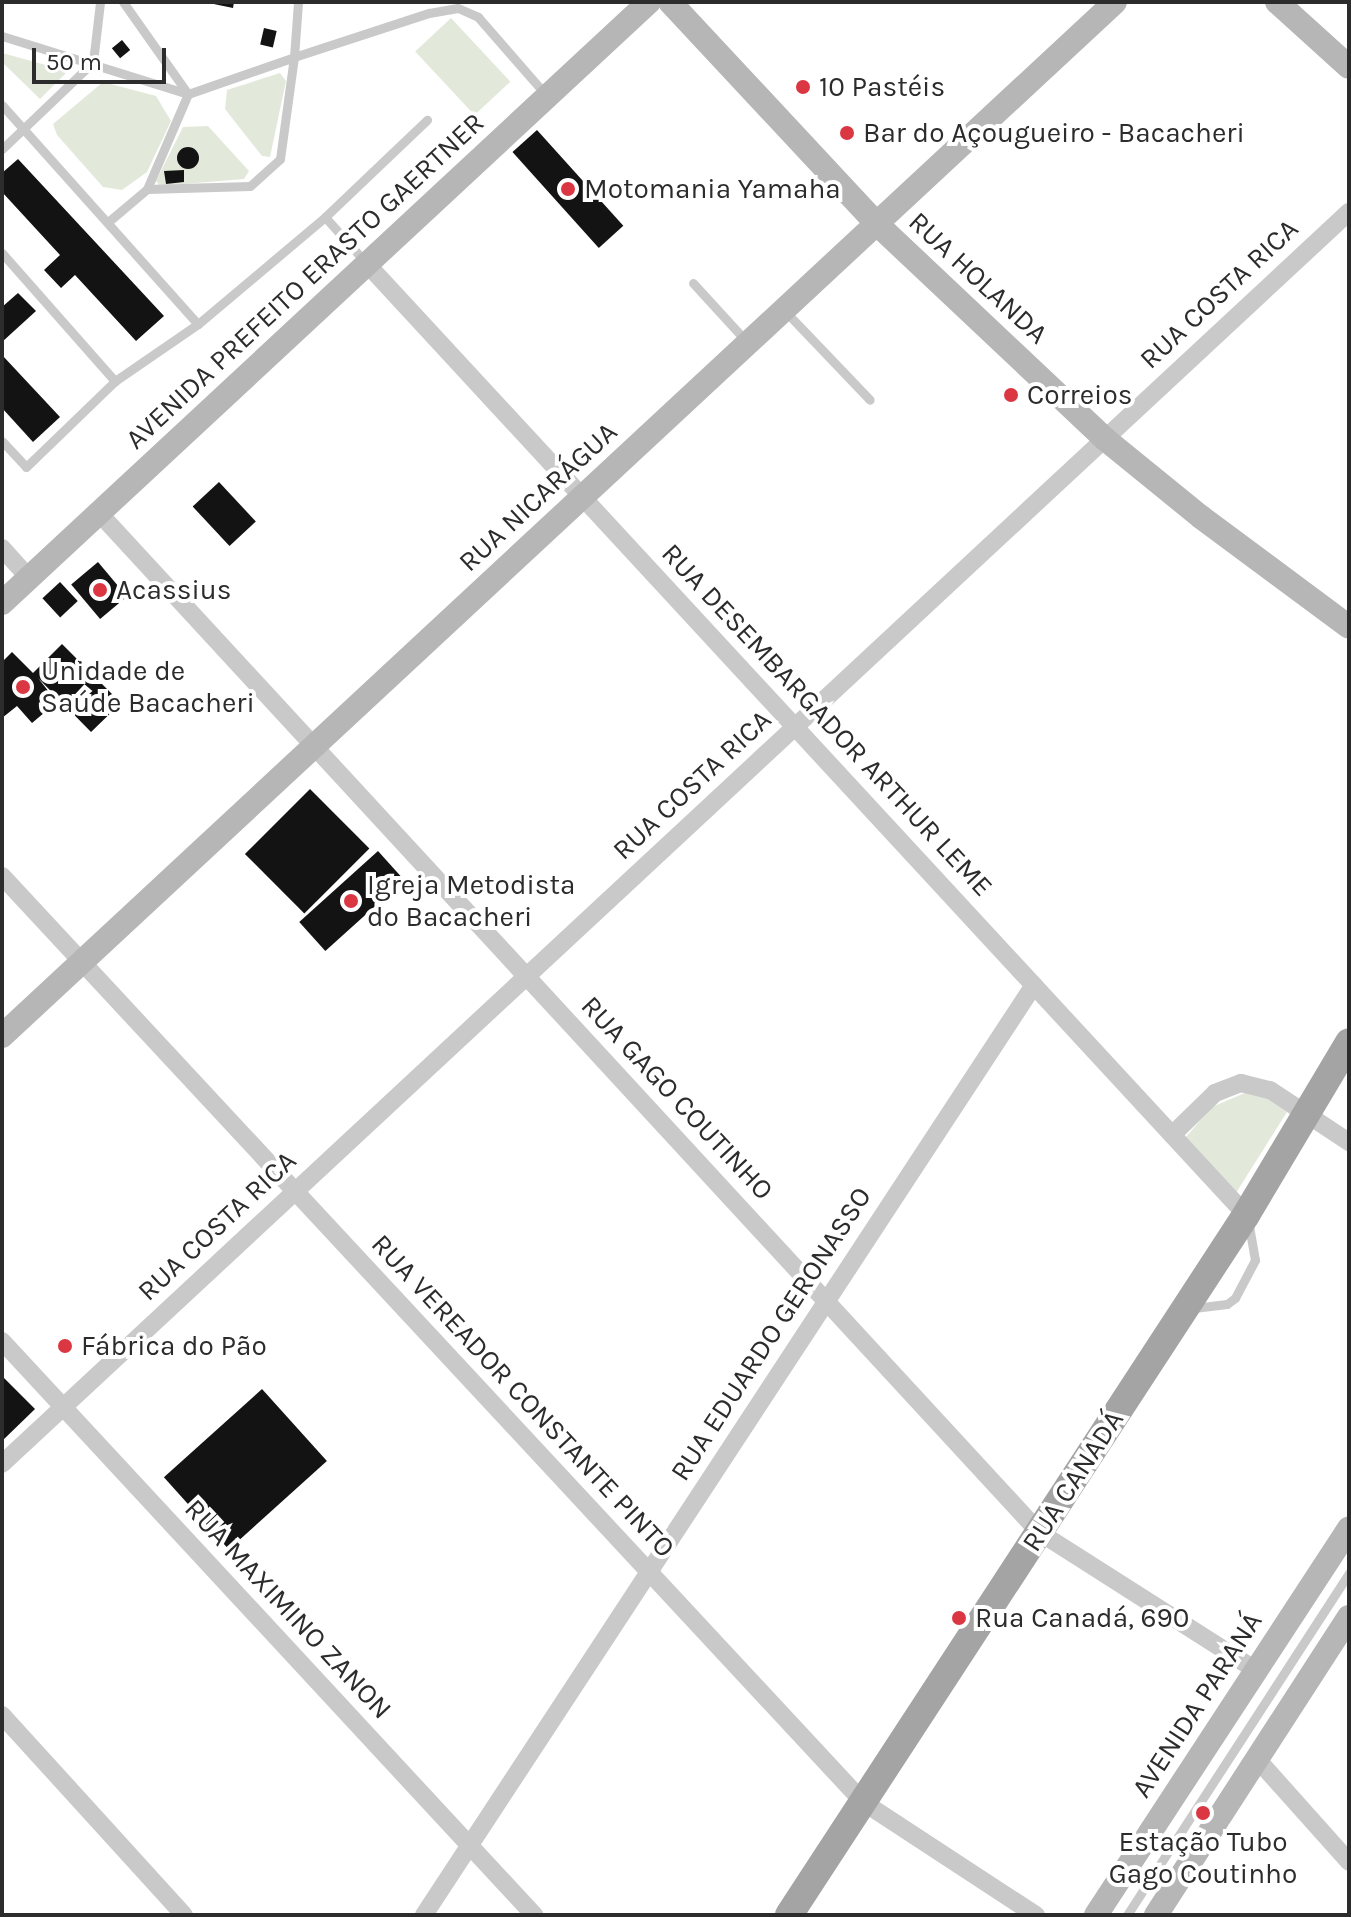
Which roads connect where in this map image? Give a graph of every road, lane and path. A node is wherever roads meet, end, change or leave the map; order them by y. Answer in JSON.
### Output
{"nodes":[{"id":1,"x":100,"y":2,"type":"edge"},
{"id":2,"x":123,"y":2,"type":"edge"},
{"id":3,"x":298,"y":2,"type":"edge"},
{"id":4,"x":649,"y":2,"type":"edge"},
{"id":5,"x":670,"y":2,"type":"edge"},
{"id":6,"x":1115,"y":2,"type":"edge"},
{"id":7,"x":1277,"y":2,"type":"edge"},
{"id":8,"x":2,"y":36,"type":"edge"},
{"id":9,"x":294,"y":57,"type":"junction"},
{"id":10,"x":93,"y":62,"type":"junction"},
{"id":11,"x":1349,"y":67,"type":"edge"},
{"id":12,"x":188,"y":94,"type":"junction"},
{"id":13,"x":547,"y":97,"type":"junction"},
{"id":14,"x":2,"y":105,"type":"edge"},
{"id":15,"x":427,"y":120,"type":"dead end"},
{"id":16,"x":23,"y":128,"type":"junction"},
{"id":17,"x":2,"y":149,"type":"edge"},
{"id":18,"x":147,"y":189,"type":"junction"},
{"id":19,"x":1349,"y":212,"type":"edge"},
{"id":20,"x":325,"y":217,"type":"junction"},
{"id":21,"x":108,"y":222,"type":"junction"},
{"id":22,"x":877,"y":224,"type":"junction"},
{"id":23,"x":2,"y":253,"type":"edge"},
{"id":24,"x":367,"y":264,"type":"junction"},
{"id":25,"x":693,"y":283,"type":"dead end"},
{"id":26,"x":783,"y":310,"type":"junction"},
{"id":27,"x":198,"y":324,"type":"junction"},
{"id":28,"x":748,"y":343,"type":"junction"},
{"id":29,"x":115,"y":381,"type":"junction"},
{"id":30,"x":870,"y":400,"type":"dead end"},
{"id":31,"x":1105,"y":439,"type":"junction"},
{"id":32,"x":2,"y":441,"type":"edge"},
{"id":33,"x":583,"y":497,"type":"junction"},
{"id":34,"x":99,"y":513,"type":"junction"},
{"id":35,"x":2,"y":548,"type":"edge"},
{"id":36,"x":29,"y":578,"type":"junction"},
{"id":37,"x":2,"y":603,"type":"edge"},
{"id":38,"x":1349,"y":627,"type":"edge"},
{"id":39,"x":795,"y":727,"type":"junction"},
{"id":40,"x":314,"y":746,"type":"junction"},
{"id":41,"x":2,"y":876,"type":"edge"},
{"id":42,"x":82,"y":961,"type":"junction"},
{"id":43,"x":527,"y":976,"type":"junction"},
{"id":44,"x":1034,"y":985,"type":"junction"},
{"id":45,"x":2,"y":1036,"type":"edge"},
{"id":46,"x":1349,"y":1042,"type":"edge"},
{"id":47,"x":1304,"y":1113,"type":"junction"},
{"id":48,"x":1172,"y":1135,"type":"junction"},
{"id":49,"x":1349,"y":1142,"type":"edge"},
{"id":50,"x":295,"y":1191,"type":"junction"},
{"id":51,"x":1246,"y":1215,"type":"junction"},
{"id":52,"x":826,"y":1301,"type":"junction"},
{"id":53,"x":2,"y":1341,"type":"edge"},
{"id":54,"x":63,"y":1407,"type":"junction"},
{"id":55,"x":2,"y":1464,"type":"edge"},
{"id":56,"x":1349,"y":1528,"type":"edge"},
{"id":57,"x":1039,"y":1532,"type":"junction"},
{"id":58,"x":648,"y":1573,"type":"junction"},
{"id":59,"x":1349,"y":1573,"type":"edge"},
{"id":60,"x":1349,"y":1617,"type":"edge"},
{"id":61,"x":1256,"y":1670,"type":"junction"},
{"id":62,"x":2,"y":1715,"type":"edge"},
{"id":63,"x":1257,"y":1759,"type":"junction"},
{"id":64,"x":863,"y":1802,"type":"junction"},
{"id":65,"x":469,"y":1846,"type":"junction"},
{"id":66,"x":1349,"y":1862,"type":"edge"},
{"id":67,"x":184,"y":1915,"type":"edge"},
{"id":68,"x":424,"y":1915,"type":"edge"},
{"id":69,"x":534,"y":1915,"type":"edge"},
{"id":70,"x":789,"y":1915,"type":"edge"},
{"id":71,"x":1036,"y":1915,"type":"edge"},
{"id":72,"x":1096,"y":1915,"type":"edge"},
{"id":73,"x":1127,"y":1915,"type":"edge"},
{"id":74,"x":1156,"y":1915,"type":"edge"}],
"edges":[{"from":1,"to":10,"type":"lane"},
{"from":2,"to":12,"type":"lane"},
{"from":3,"to":9,"type":"lane"},
{"from":4,"to":13,"type":"main road","name":"AVENIDA PREFEITO ERASTO GAERTNER"},
{"from":5,"to":22,"type":"main road","name":"RUA HOLANDA"},
{"from":6,"to":22,"type":"main road","name":"RUA NICARÁGUA"},
{"from":7,"to":11,"type":"main road"},
{"from":8,"to":10,"type":"lane"},
{"from":9,"to":12,"type":"lane"},
{"from":9,"to":13,"type":"lane"},
{"from":9,"to":18,"type":"lane"},
{"from":10,"to":12,"type":"lane"},
{"from":10,"to":16,"type":"lane"},
{"from":12,"to":18,"type":"lane"},
{"from":13,"to":24,"type":"main road","name":"AVENIDA PREFEITO ERASTO GAERTNER"},
{"from":14,"to":16,"type":"lane"},
{"from":15,"to":20,"type":"lane"},
{"from":16,"to":17,"type":"lane"},
{"from":16,"to":21,"type":"lane"},
{"from":18,"to":21,"type":"lane"},
{"from":19,"to":31,"type":"street","name":"RUA COSTA RICA"},
{"from":20,"to":24,"type":"lane"},
{"from":20,"to":27,"type":"lane"},
{"from":21,"to":27,"type":"lane"},
{"from":22,"to":26,"type":"main road","name":"RUA NICARÁGUA"},
{"from":22,"to":31,"type":"main road","name":"RUA HOLANDA"},
{"from":23,"to":29,"type":"lane"},
{"from":24,"to":33,"type":"street","name":"RUA DESEMBARGADOR ARTHUR LEME"},
{"from":24,"to":34,"type":"main road","name":"AVENIDA PREFEITO ERASTO GAERTNER"},
{"from":25,"to":28,"type":"lane"},
{"from":26,"to":28,"type":"main road","name":"RUA NICARÁGUA"},
{"from":26,"to":30,"type":"lane"},
{"from":27,"to":29,"type":"lane"},
{"from":28,"to":33,"type":"main road","name":"RUA NICARÁGUA"},
{"from":29,"to":32,"type":"lane"},
{"from":31,"to":38,"type":"main road","name":"RUA HOLANDA"},
{"from":31,"to":39,"type":"street","name":"RUA COSTA RICA"},
{"from":33,"to":39,"type":"street","name":"RUA DESEMBARGADOR ARTHUR LEME"},
{"from":33,"to":40,"type":"main road","name":"RUA NICARÁGUA"},
{"from":34,"to":36,"type":"main road","name":"AVENIDA PREFEITO ERASTO GAERTNER"},
{"from":34,"to":40,"type":"street","name":"RUA GAGO COUTINHO"},
{"from":35,"to":36,"type":"street"},
{"from":36,"to":37,"type":"main road","name":"AVENIDA PREFEITO ERASTO GAERTNER"},
{"from":39,"to":43,"type":"street","name":"RUA COSTA RICA"},
{"from":39,"to":44,"type":"street","name":"RUA DESEMBARGADOR ARTHUR LEME"},
{"from":40,"to":42,"type":"main road","name":"RUA NICARÁGUA"},
{"from":40,"to":43,"type":"street","name":"RUA GAGO COUTINHO"},
{"from":41,"to":42,"type":"street","name":"RUA VEREADOR CONSTANTE PINTO"},
{"from":42,"to":45,"type":"main road","name":"RUA NICARÁGUA"},
{"from":42,"to":50,"type":"street","name":"RUA VEREADOR CONSTANTE PINTO"},
{"from":43,"to":50,"type":"street","name":"RUA COSTA RICA"},
{"from":43,"to":52,"type":"street","name":"RUA GAGO COUTINHO"},
{"from":44,"to":48,"type":"street","name":"RUA DESEMBARGADOR ARTHUR LEME"},
{"from":44,"to":52,"type":"street","name":"RUA EDUARDO GERONASSO"},
{"from":46,"to":47,"type":"main road","name":"RUA CANADÁ"},
{"from":47,"to":48,"type":"street"},
{"from":47,"to":49,"type":"street"},
{"from":47,"to":51,"type":"main road","name":"RUA CANADÁ"},
{"from":48,"to":51,"type":"street","name":"RUA DESEMBARGADOR ARTHUR LEME"},
{"from":50,"to":54,"type":"street","name":"RUA COSTA RICA"},
{"from":50,"to":58,"type":"street","name":"RUA VEREADOR CONSTANTE PINTO"},
{"from":51,"to":57,"type":"main road","name":"RUA CANADÁ"},
{"from":52,"to":57,"type":"street","name":"RUA GAGO COUTINHO"},
{"from":52,"to":58,"type":"street","name":"RUA EDUARDO GERONASSO"},
{"from":53,"to":54,"type":"street","name":"RUA MAXIMINO ZANON"},
{"from":54,"to":55,"type":"street","name":"RUA COSTA RICA"},
{"from":54,"to":65,"type":"street","name":"RUA MAXIMINO ZANON"},
{"from":56,"to":61,"type":"main road","name":"AVENIDA PARANÁ"},
{"from":57,"to":61,"type":"street","name":"RUA GAGO COUTINHO"},
{"from":57,"to":64,"type":"main road","name":"RUA CANADÁ"},
{"from":58,"to":64,"type":"street","name":"RUA VEREADOR CONSTANTE PINTO"},
{"from":58,"to":65,"type":"street","name":"RUA EDUARDO GERONASSO"},
{"from":59,"to":73,"type":"lane"},
{"from":60,"to":63,"type":"main road"},
{"from":61,"to":72,"type":"main road","name":"AVENIDA PARANÁ"},
{"from":62,"to":67,"type":"street"},
{"from":63,"to":66,"type":"street"},
{"from":63,"to":74,"type":"main road"},
{"from":64,"to":70,"type":"main road","name":"RUA CANADÁ"},
{"from":64,"to":71,"type":"street","name":"RUA VEREADOR CONSTANTE PINTO"},
{"from":65,"to":68,"type":"street","name":"RUA EDUARDO GERONASSO"},
{"from":65,"to":69,"type":"street","name":"RUA MAXIMINO ZANON"}]}
